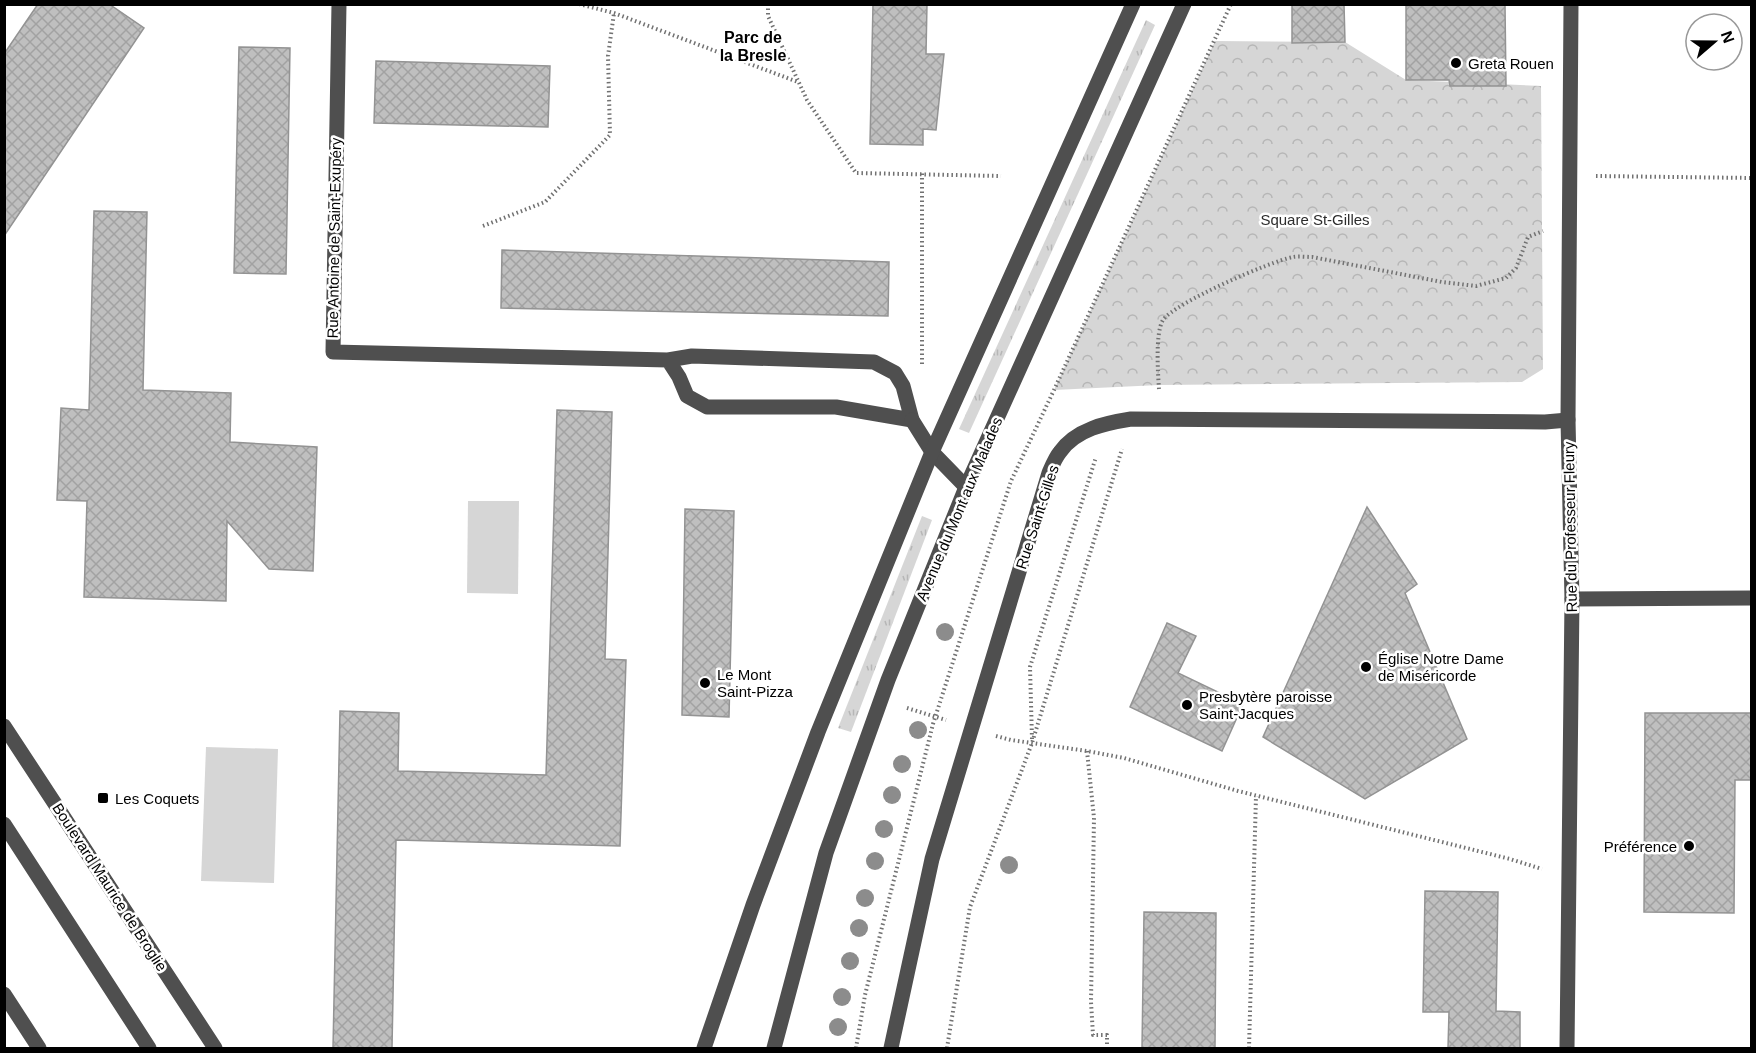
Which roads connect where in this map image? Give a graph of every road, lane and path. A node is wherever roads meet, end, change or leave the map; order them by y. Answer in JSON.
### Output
{"nodes":[{"id":1,"x":339,"y":4,"type":"edge"},
{"id":2,"x":579,"y":4,"type":"edge"},
{"id":3,"x":768,"y":4,"type":"edge"},
{"id":4,"x":1133,"y":4,"type":"edge"},
{"id":5,"x":1184,"y":4,"type":"edge"},
{"id":6,"x":1231,"y":4,"type":"edge"},
{"id":7,"x":1571,"y":4,"type":"edge"},
{"id":8,"x":614,"y":13,"type":"junction"},
{"id":9,"x":799,"y":82,"type":"junction"},
{"id":10,"x":922,"y":173,"type":"junction"},
{"id":11,"x":1001,"y":176,"type":"dead end"},
{"id":12,"x":1569,"y":176,"type":"junction"},
{"id":13,"x":1752,"y":178,"type":"edge"},
{"id":14,"x":483,"y":226,"type":"dead end"},
{"id":15,"x":1552,"y":227,"type":"dead end"},
{"id":16,"x":668,"y":360,"type":"junction"},
{"id":17,"x":922,"y":368,"type":"dead end"},
{"id":18,"x":1159,"y":389,"type":"dead end"},
{"id":19,"x":1131,"y":419,"type":"junction"},
{"id":20,"x":912,"y":420,"type":"junction"},
{"id":21,"x":1568,"y":420,"type":"junction"},
{"id":22,"x":932,"y":452,"type":"junction"},
{"id":23,"x":1096,"y":455,"type":"dead end"},
{"id":24,"x":966,"y":487,"type":"junction"},
{"id":25,"x":1752,"y":598,"type":"edge"},
{"id":26,"x":1572,"y":599,"type":"junction"},
{"id":27,"x":904,"y":707,"type":"dead end"},
{"id":28,"x":935,"y":717,"type":"junction"},
{"id":29,"x":4,"y":726,"type":"edge"},
{"id":30,"x":972,"y":728,"type":"junction"},
{"id":31,"x":1032,"y":743,"type":"junction"},
{"id":32,"x":1087,"y":751,"type":"junction"},
{"id":33,"x":1256,"y":796,"type":"junction"},
{"id":34,"x":4,"y":824,"type":"edge"},
{"id":35,"x":1569,"y":878,"type":"junction"},
{"id":36,"x":4,"y":994,"type":"edge"},
{"id":37,"x":39,"y":1048,"type":"edge"},
{"id":38,"x":149,"y":1048,"type":"edge"},
{"id":39,"x":215,"y":1048,"type":"edge"},
{"id":40,"x":704,"y":1048,"type":"edge"},
{"id":41,"x":772,"y":1048,"type":"edge"},
{"id":42,"x":856,"y":1048,"type":"edge"},
{"id":43,"x":891,"y":1048,"type":"edge"},
{"id":44,"x":947,"y":1048,"type":"edge"},
{"id":45,"x":1107,"y":1048,"type":"edge"},
{"id":46,"x":1249,"y":1048,"type":"edge"},
{"id":47,"x":1567,"y":1048,"type":"edge"}],
"edges":[{"from":1,"to":16,"type":"street","name":"Rue Antoine de Saint-Exupéry"},
{"from":2,"to":8,"type":"path"},
{"from":3,"to":9,"type":"path"},
{"from":4,"to":22,"type":"street"},
{"from":5,"to":24,"type":"street","name":"Avenue du Mont aux Malades"},
{"from":6,"to":28,"type":"path"},
{"from":7,"to":12,"type":"street","name":"Rue du Professeur Fleury"},
{"from":8,"to":9,"type":"path"},
{"from":8,"to":14,"type":"path"},
{"from":9,"to":10,"type":"path"},
{"from":10,"to":11,"type":"path"},
{"from":10,"to":17,"type":"path"},
{"from":12,"to":13,"type":"path"},
{"from":12,"to":21,"type":"street","name":"Rue du Professeur Fleury"},
{"from":15,"to":18,"type":"path"},
{"from":16,"to":20,"type":"street"},
{"from":16,"to":20,"type":"street","name":"Rue Antoine de Saint-Exupéry"},
{"from":19,"to":21,"type":"street","name":"Rue Saint-Gilles"},
{"from":19,"to":30,"type":"street","name":"Rue Saint-Gilles"},
{"from":19,"to":31,"type":"path"},
{"from":20,"to":22,"type":"street","name":"Rue Antoine de Saint-Exupéry"},
{"from":21,"to":26,"type":"street","name":"Rue du Professeur Fleury"},
{"from":22,"to":24,"type":"street","name":"Rue Antoine de Saint-Exupéry"},
{"from":22,"to":40,"type":"street"},
{"from":23,"to":31,"type":"path"},
{"from":24,"to":41,"type":"street","name":"Avenue du Mont aux Malades"},
{"from":25,"to":26,"type":"street"},
{"from":26,"to":35,"type":"street","name":"Rue du Professeur Fleury"},
{"from":27,"to":28,"type":"path"},
{"from":28,"to":30,"type":"path"},
{"from":28,"to":42,"type":"path"},
{"from":29,"to":39,"type":"street","name":"Boulevard Maurice de Broglie"},
{"from":30,"to":31,"type":"path"},
{"from":30,"to":43,"type":"street","name":"Rue Saint-Gilles"},
{"from":31,"to":32,"type":"path"},
{"from":31,"to":44,"type":"path"},
{"from":32,"to":33,"type":"path"},
{"from":32,"to":45,"type":"path"},
{"from":33,"to":35,"type":"path"},
{"from":33,"to":46,"type":"path"},
{"from":34,"to":38,"type":"street"},
{"from":35,"to":47,"type":"street","name":"Rue du Professeur Fleury"},
{"from":36,"to":37,"type":"street"}]}
